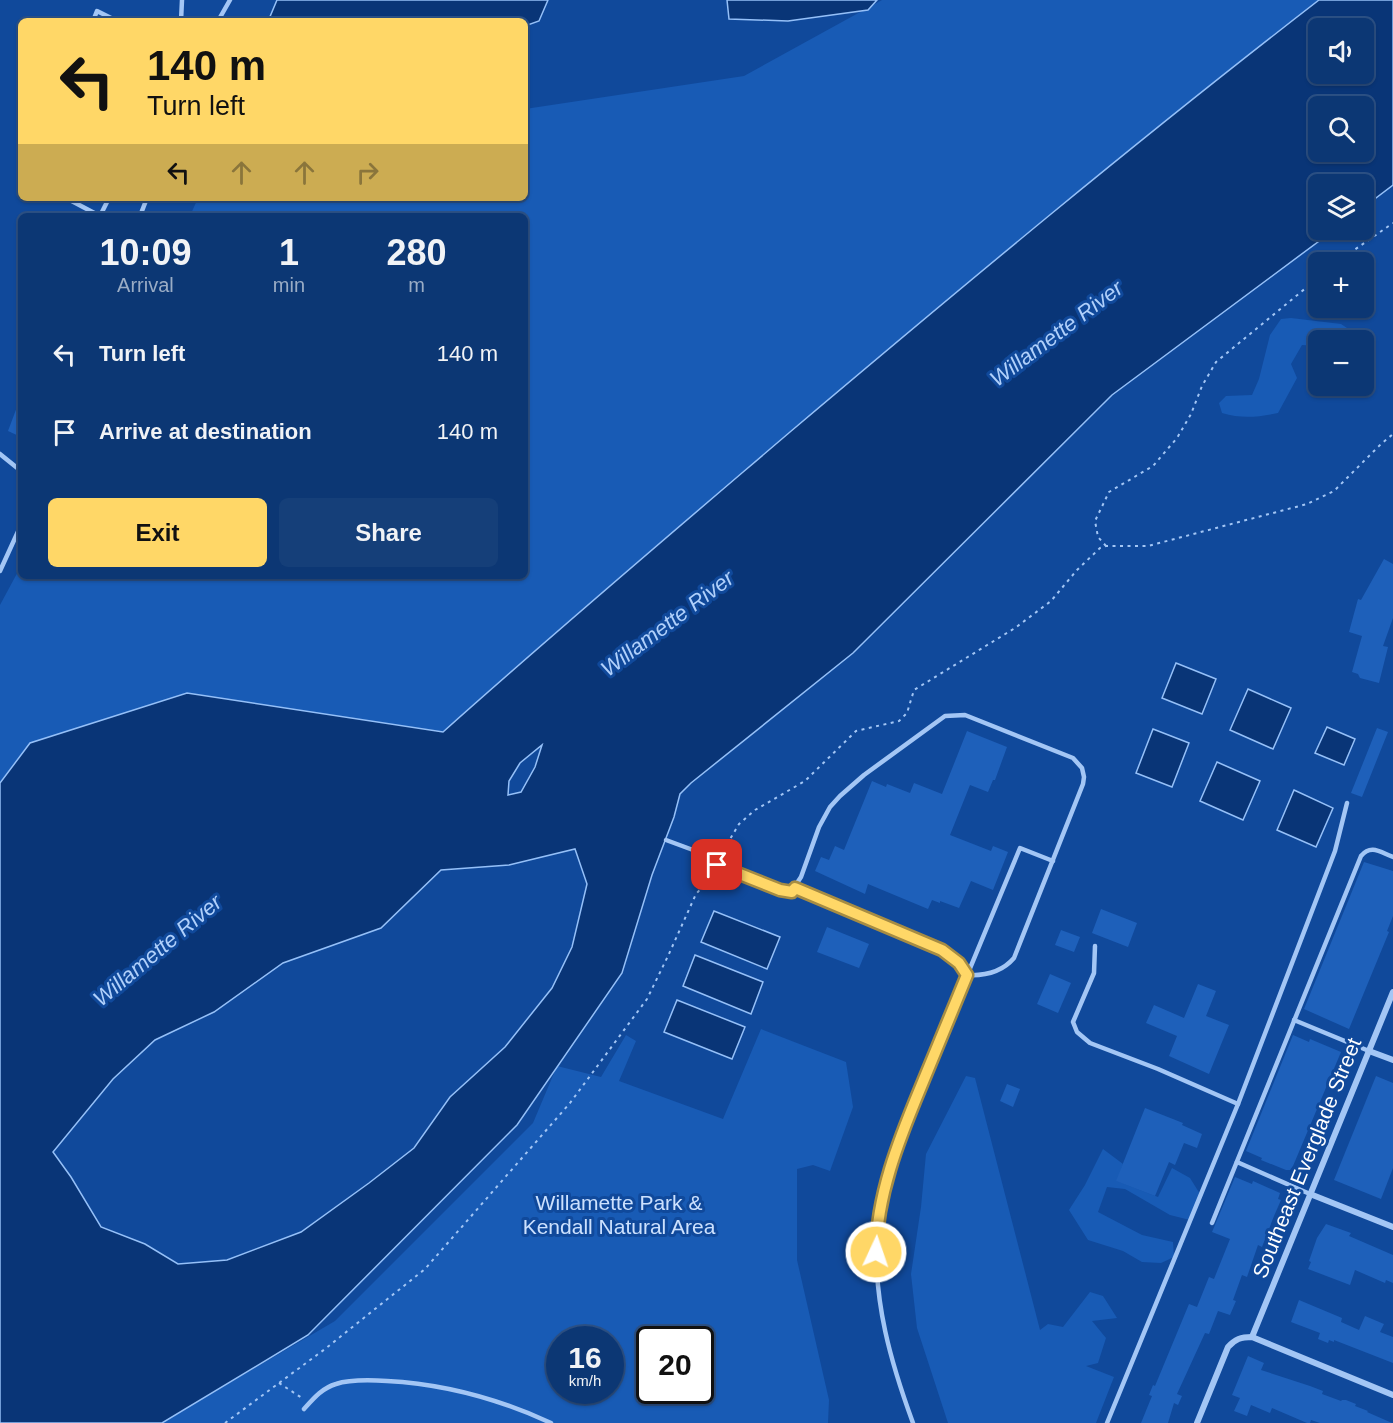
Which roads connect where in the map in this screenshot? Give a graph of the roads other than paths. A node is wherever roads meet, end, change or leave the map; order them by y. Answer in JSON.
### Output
{"nodes":[{"id":1,"x":182,"y":0,"type":"edge"},
{"id":2,"x":230,"y":0,"type":"edge"},
{"id":3,"x":94,"y":18,"type":"edge"},
{"id":4,"x":111,"y":18,"type":"edge"},
{"id":5,"x":181,"y":18,"type":"edge"},
{"id":6,"x":220,"y":18,"type":"edge"},
{"id":7,"x":72,"y":201,"type":"edge"},
{"id":8,"x":94,"y":213,"type":"edge"},
{"id":9,"x":0,"y":454,"type":"edge"},
{"id":10,"x":18,"y":469,"type":"edge"},
{"id":11,"x":18,"y":532,"type":"edge"},
{"id":12,"x":0,"y":571,"type":"edge"},
{"id":13,"x":1347,"y":803,"type":"dead end"},
{"id":14,"x":666,"y":840,"type":"dead end"},
{"id":15,"x":1393,"y":857,"type":"edge"},
{"id":16,"x":1053,"y":861,"type":"junction"},
{"id":17,"x":795,"y":888,"type":"junction"},
{"id":18,"x":1095,"y":946,"type":"dead end"},
{"id":19,"x":967,"y":975,"type":"junction"},
{"id":20,"x":1393,"y":992,"type":"edge"},
{"id":21,"x":1294,"y":1020,"type":"junction"},
{"id":22,"x":1369,"y":1051,"type":"junction"},
{"id":23,"x":1393,"y":1060,"type":"edge"},
{"id":24,"x":1238,"y":1104,"type":"junction"},
{"id":25,"x":1237,"y":1162,"type":"junction"},
{"id":26,"x":1311,"y":1194,"type":"junction"},
{"id":27,"x":1212,"y":1223,"type":"dead end"},
{"id":28,"x":1393,"y":1227,"type":"edge"},
{"id":29,"x":1252,"y":1337,"type":"junction"},
{"id":30,"x":1393,"y":1395,"type":"edge"},
{"id":31,"x":304,"y":1409,"type":"dead end"},
{"id":32,"x":551,"y":1423,"type":"edge"},
{"id":33,"x":913,"y":1423,"type":"edge"},
{"id":34,"x":1107,"y":1423,"type":"edge"},
{"id":35,"x":1197,"y":1423,"type":"edge"}],
"edges":[{"from":1,"to":5,"type":"lane"},
{"from":2,"to":6,"type":"lane"},
{"from":3,"to":4,"type":"lane"},
{"from":7,"to":8,"type":"lane"},
{"from":9,"to":10,"type":"lane"},
{"from":11,"to":12,"type":"lane"},
{"from":13,"to":24,"type":"lane"},
{"from":14,"to":17,"type":"lane"},
{"from":15,"to":21,"type":"lane"},
{"from":16,"to":17,"type":"lane"},
{"from":16,"to":19,"type":"lane"},
{"from":16,"to":19,"type":"lane"},
{"from":17,"to":19,"type":"lane"},
{"from":18,"to":24,"type":"lane"},
{"from":19,"to":33,"type":"lane"},
{"from":20,"to":22,"type":"street","name":"Southeast Everglade Street"},
{"from":21,"to":22,"type":"lane"},
{"from":21,"to":25,"type":"lane"},
{"from":22,"to":23,"type":"street"},
{"from":22,"to":26,"type":"street","name":"Southeast Everglade Street"},
{"from":24,"to":34,"type":"lane"},
{"from":25,"to":26,"type":"lane"},
{"from":25,"to":27,"type":"lane"},
{"from":26,"to":28,"type":"street"},
{"from":26,"to":29,"type":"street","name":"Southeast Everglade Street"},
{"from":29,"to":30,"type":"street"},
{"from":29,"to":35,"type":"street"},
{"from":31,"to":32,"type":"lane"}]}
